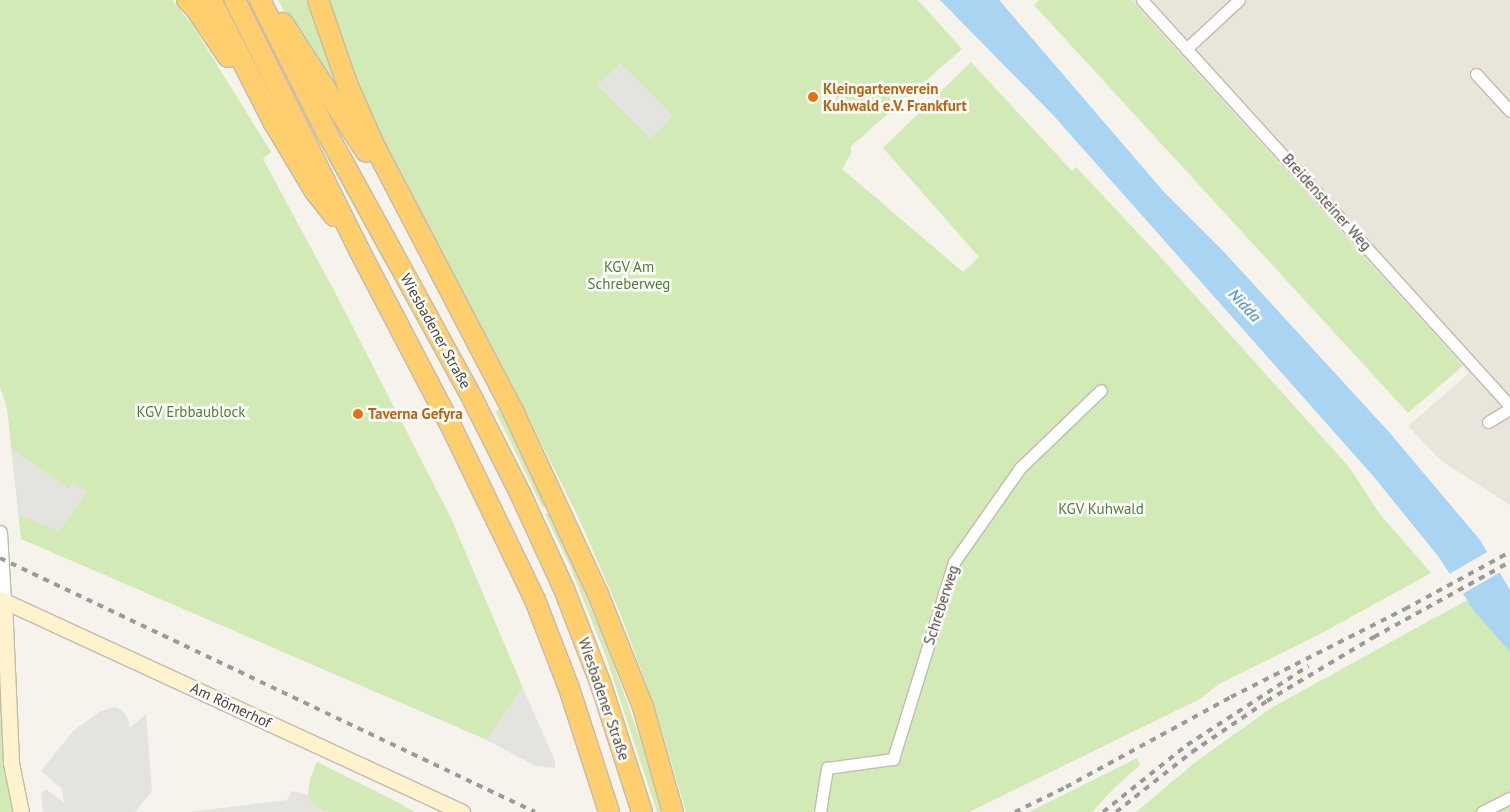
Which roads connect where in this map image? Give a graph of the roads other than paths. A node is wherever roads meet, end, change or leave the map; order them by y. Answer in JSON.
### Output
{"nodes":[{"id":1,"x":187,"y":0,"type":"edge"},
{"id":2,"x":211,"y":0,"type":"edge"},
{"id":3,"x":234,"y":0,"type":"edge"},
{"id":4,"x":260,"y":0,"type":"edge"},
{"id":5,"x":269,"y":0,"type":"edge"},
{"id":6,"x":318,"y":0,"type":"edge"},
{"id":7,"x":1142,"y":0,"type":"edge"},
{"id":8,"x":1239,"y":0,"type":"edge"},
{"id":9,"x":1186,"y":49,"type":"junction"},
{"id":10,"x":1476,"y":74,"type":"dead end"},
{"id":11,"x":1510,"y":111,"type":"edge"},
{"id":12,"x":274,"y":123,"type":"junction"},
{"id":13,"x":402,"y":203,"type":"junction"},
{"id":14,"x":359,"y":250,"type":"junction"},
{"id":15,"x":1101,"y":390,"type":"dead end"},
{"id":16,"x":1510,"y":408,"type":"edge"},
{"id":17,"x":1488,"y":422,"type":"dead end"},
{"id":18,"x":0,"y":533,"type":"edge"},
{"id":19,"x":2,"y":600,"type":"edge"},
{"id":20,"x":1510,"y":798,"type":"edge"},
{"id":21,"x":21,"y":812,"type":"edge"},
{"id":22,"x":462,"y":812,"type":"edge"},
{"id":23,"x":610,"y":812,"type":"edge"},
{"id":24,"x":642,"y":812,"type":"edge"},
{"id":25,"x":673,"y":812,"type":"edge"},
{"id":26,"x":820,"y":812,"type":"edge"},
{"id":27,"x":1482,"y":812,"type":"edge"}],
"edges":[{"from":1,"to":12,"type":"highway"},
{"from":2,"to":12,"type":"highway"},
{"from":3,"to":14,"type":"highway","name":"Wiesbadener Straße"},
{"from":4,"to":24,"type":"highway","name":"Wiesbadener Straße"},
{"from":5,"to":13,"type":"highway"},
{"from":6,"to":13,"type":"highway"},
{"from":7,"to":9,"type":"street","name":"Breidensteiner Weg"},
{"from":8,"to":9,"type":"street"},
{"from":9,"to":16,"type":"street","name":"Breidensteiner Weg"},
{"from":10,"to":11,"type":"street"},
{"from":12,"to":14,"type":"highway"},
{"from":13,"to":25,"type":"highway"},
{"from":14,"to":23,"type":"highway","name":"Wiesbadener Straße"},
{"from":15,"to":26,"type":"street","name":"Schreberweg"},
{"from":16,"to":17,"type":"street"},
{"from":18,"to":19,"type":"street"},
{"from":19,"to":21,"type":"main road"},
{"from":19,"to":22,"type":"main road","name":"Am Römerhof"},
{"from":20,"to":27,"type":"street"}]}
